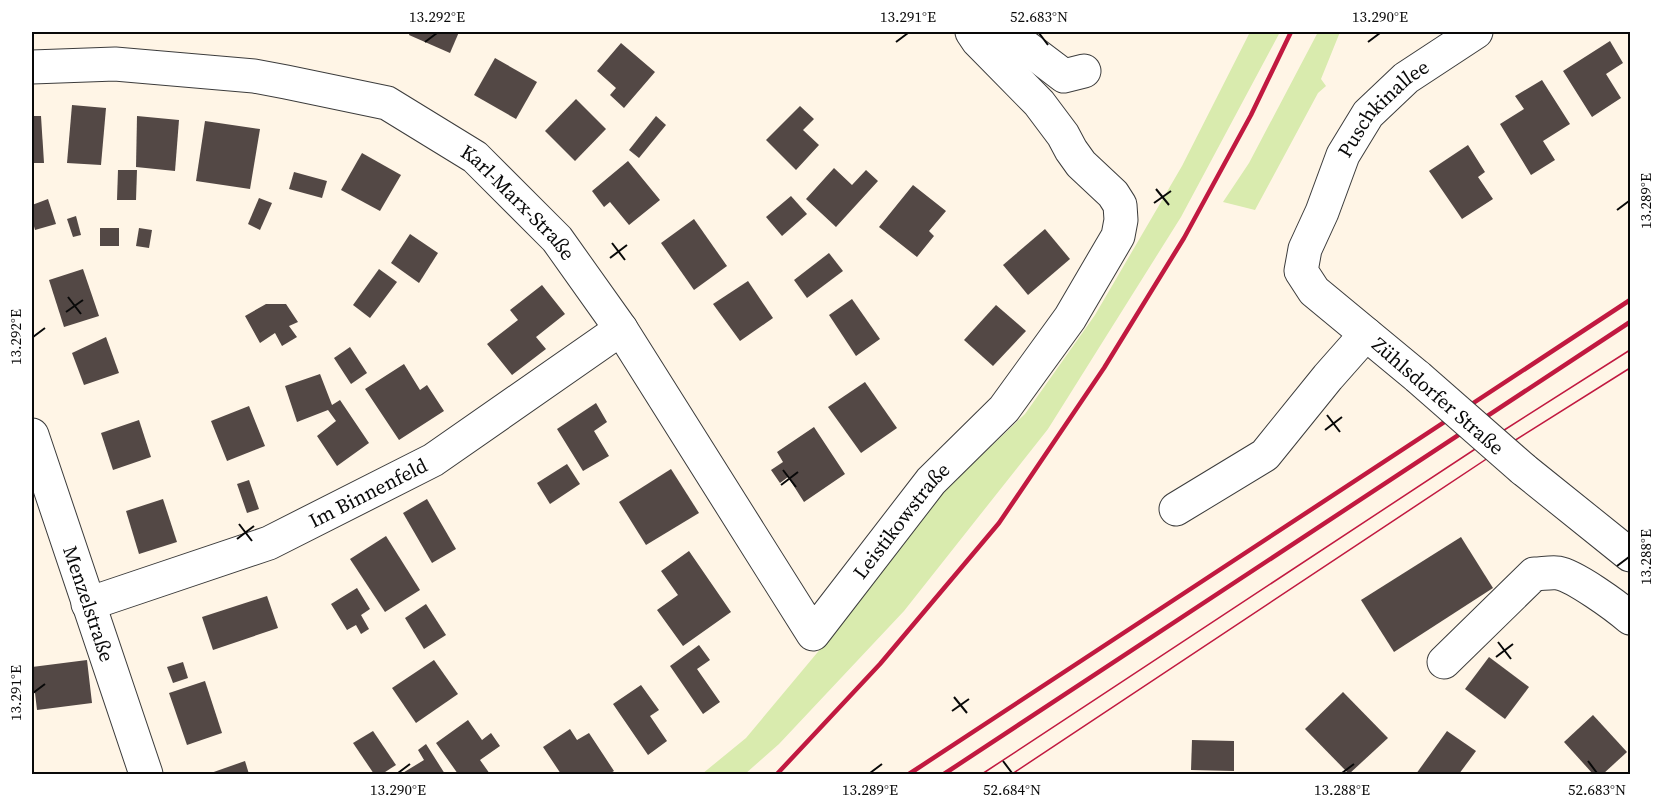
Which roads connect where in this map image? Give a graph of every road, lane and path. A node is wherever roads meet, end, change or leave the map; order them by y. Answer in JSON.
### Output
{"nodes":[{"id":1,"x":972,"y":32,"type":"edge"},
{"id":2,"x":1006,"y":32,"type":"edge"},
{"id":3,"x":1476,"y":32,"type":"edge"},
{"id":4,"x":32,"y":67,"type":"edge"},
{"id":5,"x":1084,"y":72,"type":"dead end"},
{"id":6,"x":1322,"y":212,"type":"joint"},
{"id":7,"x":621,"y":329,"type":"junction"},
{"id":8,"x":1366,"y":334,"type":"junction"},
{"id":9,"x":32,"y":435,"type":"edge"},
{"id":10,"x":1176,"y":509,"type":"dead end"},
{"id":11,"x":1630,"y":555,"type":"edge"},
{"id":12,"x":88,"y":603,"type":"junction"},
{"id":13,"x":1624,"y":613,"type":"edge"},
{"id":14,"x":813,"y":634,"type":"joint"},
{"id":15,"x":1443,"y":662,"type":"dead end"},
{"id":16,"x":146,"y":774,"type":"edge"}],
"edges":[{"from":1,"to":14,"type":"street","name":"Leistikowstraße"},
{"from":2,"to":5,"type":"street"},
{"from":3,"to":6,"type":"street","name":"Puschkinallee"},
{"from":4,"to":7,"type":"street","name":"Karl-Marx-Straße"},
{"from":6,"to":8,"type":"street","name":"Zühlsdorfer Straße"},
{"from":7,"to":12,"type":"street","name":"Im Binnenfeld"},
{"from":7,"to":14,"type":"street","name":"Karl-Marx-Straße"},
{"from":8,"to":10,"type":"street"},
{"from":8,"to":11,"type":"street","name":"Zühlsdorfer Straße","bridge":true},
{"from":9,"to":12,"type":"street","name":"Menzelstraße"},
{"from":12,"to":16,"type":"street","name":"Menzelstraße"},
{"from":13,"to":15,"type":"street"}]}
